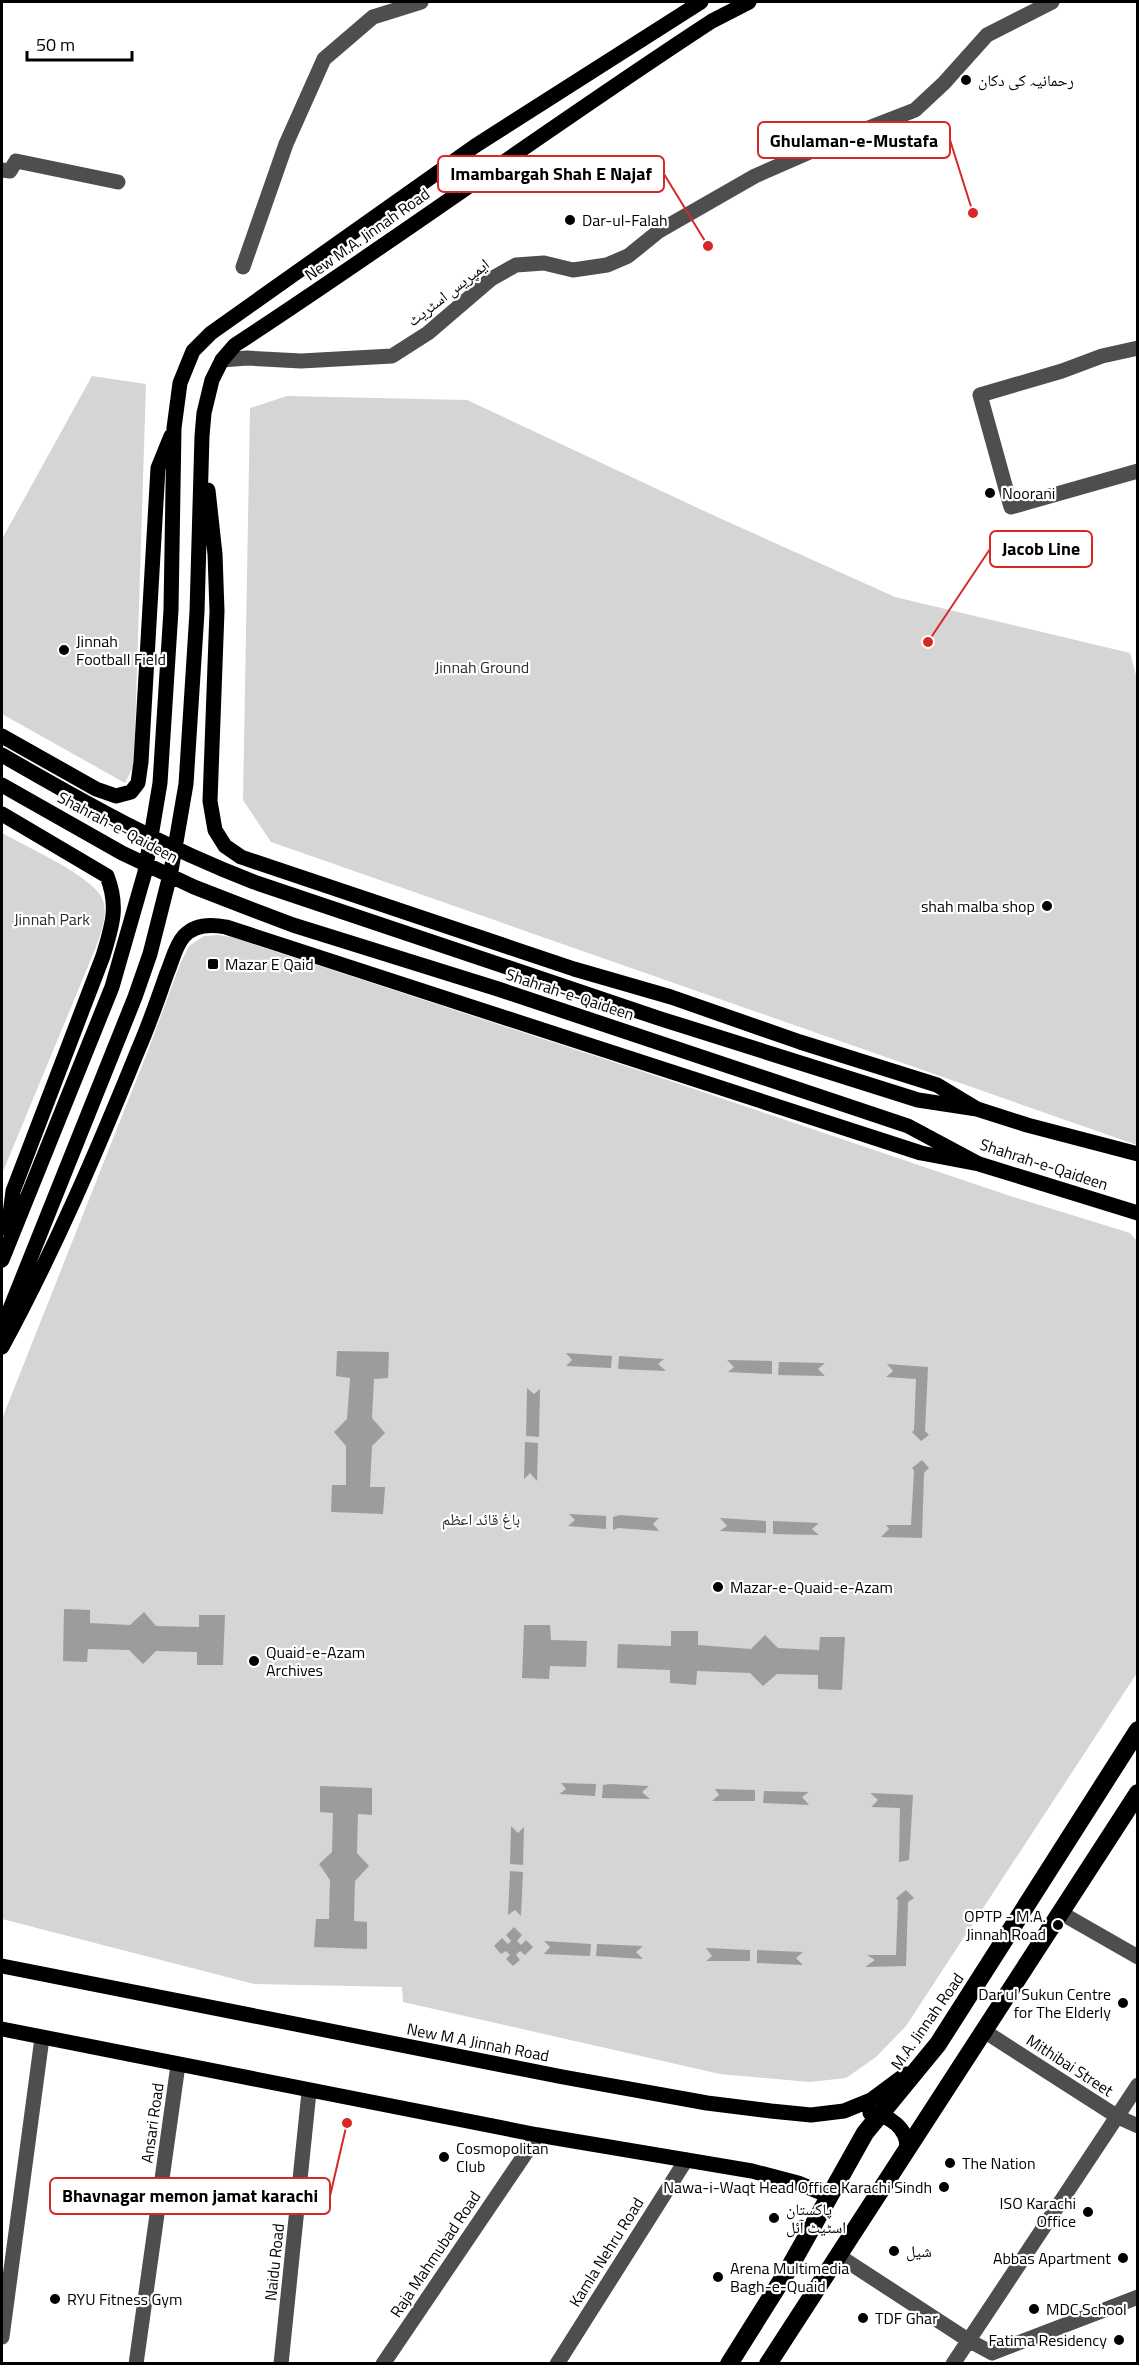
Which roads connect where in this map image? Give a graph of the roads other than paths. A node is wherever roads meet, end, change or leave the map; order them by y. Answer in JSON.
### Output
{"nodes":[{"id":1,"x":421,"y":2,"type":"edge"},
{"id":2,"x":701,"y":2,"type":"edge"},
{"id":3,"x":749,"y":2,"type":"edge"},
{"id":4,"x":1052,"y":2,"type":"edge"},
{"id":5,"x":2,"y":170,"type":"edge"},
{"id":6,"x":118,"y":182,"type":"dead end"},
{"id":7,"x":243,"y":267,"type":"dead end"},
{"id":8,"x":1137,"y":348,"type":"edge"},
{"id":9,"x":222,"y":360,"type":"junction"},
{"id":10,"x":174,"y":428,"type":"junction"},
{"id":11,"x":202,"y":436,"type":"junction"},
{"id":12,"x":1137,"y":471,"type":"edge"},
{"id":13,"x":2,"y":736,"type":"edge"},
{"id":14,"x":2,"y":755,"type":"edge"},
{"id":15,"x":2,"y":785,"type":"edge"},
{"id":16,"x":2,"y":814,"type":"edge"},
{"id":17,"x":918,"y":1100,"type":"junction"},
{"id":18,"x":977,"y":1109,"type":"junction"},
{"id":19,"x":908,"y":1126,"type":"junction"},
{"id":20,"x":1137,"y":1154,"type":"edge"},
{"id":21,"x":980,"y":1164,"type":"junction"},
{"id":22,"x":1137,"y":1213,"type":"edge"},
{"id":23,"x":3,"y":1257,"type":"edge"},
{"id":24,"x":2,"y":1329,"type":"edge"},
{"id":25,"x":2,"y":1347,"type":"edge"},
{"id":26,"x":1137,"y":1730,"type":"edge"},
{"id":27,"x":1137,"y":1793,"type":"edge"},
{"id":28,"x":1061,"y":1913,"type":"junction"},
{"id":29,"x":1137,"y":1957,"type":"edge"},
{"id":30,"x":2,"y":1966,"type":"edge"},
{"id":31,"x":2,"y":2030,"type":"edge"},
{"id":32,"x":984,"y":2031,"type":"junction"},
{"id":33,"x":42,"y":2038,"type":"junction"},
{"id":34,"x":933,"y":2051,"type":"junction"},
{"id":35,"x":178,"y":2065,"type":"junction"},
{"id":36,"x":1137,"y":2085,"type":"edge"},
{"id":37,"x":309,"y":2092,"type":"junction"},
{"id":38,"x":844,"y":2111,"type":"junction"},
{"id":39,"x":1118,"y":2116,"type":"junction"},
{"id":40,"x":890,"y":2119,"type":"junction"},
{"id":41,"x":1137,"y":2126,"type":"edge"},
{"id":42,"x":538,"y":2135,"type":"junction"},
{"id":43,"x":907,"y":2149,"type":"junction"},
{"id":44,"x":686,"y":2160,"type":"junction"},
{"id":45,"x":829,"y":2196,"type":"junction"},
{"id":46,"x":839,"y":2256,"type":"junction"},
{"id":47,"x":1137,"y":2296,"type":"edge"},
{"id":48,"x":3,"y":2310,"type":"edge"},
{"id":49,"x":2,"y":2337,"type":"edge"},
{"id":50,"x":968,"y":2340,"type":"junction"},
{"id":51,"x":136,"y":2364,"type":"edge"},
{"id":52,"x":281,"y":2364,"type":"edge"},
{"id":53,"x":383,"y":2364,"type":"edge"},
{"id":54,"x":557,"y":2364,"type":"edge"},
{"id":55,"x":729,"y":2364,"type":"edge"},
{"id":56,"x":768,"y":2364,"type":"edge"},
{"id":57,"x":952,"y":2364,"type":"edge"}],
"edges":[{"from":1,"to":7,"type":"street"},
{"from":2,"to":10,"type":"main road","name":"New M.A. Jinnah Road"},
{"from":3,"to":9,"type":"main road","name":"New M.A. Jinnah Road"},
{"from":4,"to":9,"type":"street","name":"ایمپریس اسٹریٹ"},
{"from":5,"to":6,"type":"street"},
{"from":8,"to":12,"type":"street"},
{"from":9,"to":11,"type":"main road","name":"New M.A. Jinnah Road"},
{"from":10,"to":13,"type":"main road"},
{"from":10,"to":23,"type":"main road","name":"New M.A. Jinnah Road"},
{"from":11,"to":18,"type":"main road"},
{"from":11,"to":24,"type":"main road","name":"New M.A. Jinnah Road"},
{"from":14,"to":17,"type":"main road","name":"Shahrah-e-Qaideen"},
{"from":15,"to":19,"type":"main road","name":"Shahrah-e-Qaideen"},
{"from":16,"to":23,"type":"main road"},
{"from":17,"to":18,"type":"main road","name":"Shahrah-e-Qaideen"},
{"from":17,"to":19,"type":"main road"},
{"from":18,"to":20,"type":"main road","name":"Shahrah-e-Qaideen"},
{"from":19,"to":21,"type":"main road","name":"Shahrah-e-Qaideen"},
{"from":21,"to":22,"type":"main road","name":"Shahrah-e-Qaideen"},
{"from":21,"to":25,"type":"main road"},
{"from":26,"to":34,"type":"highway","name":"M.A. Jinnah Road"},
{"from":27,"to":28,"type":"highway"},
{"from":28,"to":29,"type":"street"},
{"from":28,"to":32,"type":"highway"},
{"from":30,"to":38,"type":"main road","name":"New M A Jinnah Road"},
{"from":31,"to":33,"type":"main road"},
{"from":32,"to":39,"type":"street","name":"Mithibai Street"},
{"from":32,"to":43,"type":"highway"},
{"from":33,"to":35,"type":"main road"},
{"from":33,"to":48,"type":"street"},
{"from":34,"to":38,"type":"main road","name":"New M A Jinnah Road"},
{"from":34,"to":40,"type":"highway","name":"M.A. Jinnah Road"},
{"from":35,"to":37,"type":"main road"},
{"from":35,"to":51,"type":"street","name":"Ansari Road"},
{"from":36,"to":39,"type":"street"},
{"from":37,"to":42,"type":"main road"},
{"from":37,"to":52,"type":"street","name":"Naidu Road"},
{"from":38,"to":40,"type":"main road"},
{"from":39,"to":41,"type":"street","name":"Mithibai Street"},
{"from":39,"to":50,"type":"street"},
{"from":40,"to":43,"type":"main road"},
{"from":40,"to":45,"type":"highway","name":"M.A. Jinnah Road"},
{"from":42,"to":44,"type":"main road"},
{"from":42,"to":53,"type":"street","name":"Raja Mahmubad Road"},
{"from":43,"to":46,"type":"highway"},
{"from":44,"to":45,"type":"main road"},
{"from":44,"to":54,"type":"street","name":"Kamla Nehru Road"},
{"from":45,"to":55,"type":"highway","name":"M.A. Jinnah Road"},
{"from":46,"to":50,"type":"street"},
{"from":46,"to":56,"type":"highway"},
{"from":47,"to":50,"type":"street"},
{"from":48,"to":49,"type":"street"},
{"from":50,"to":57,"type":"street"}]}
